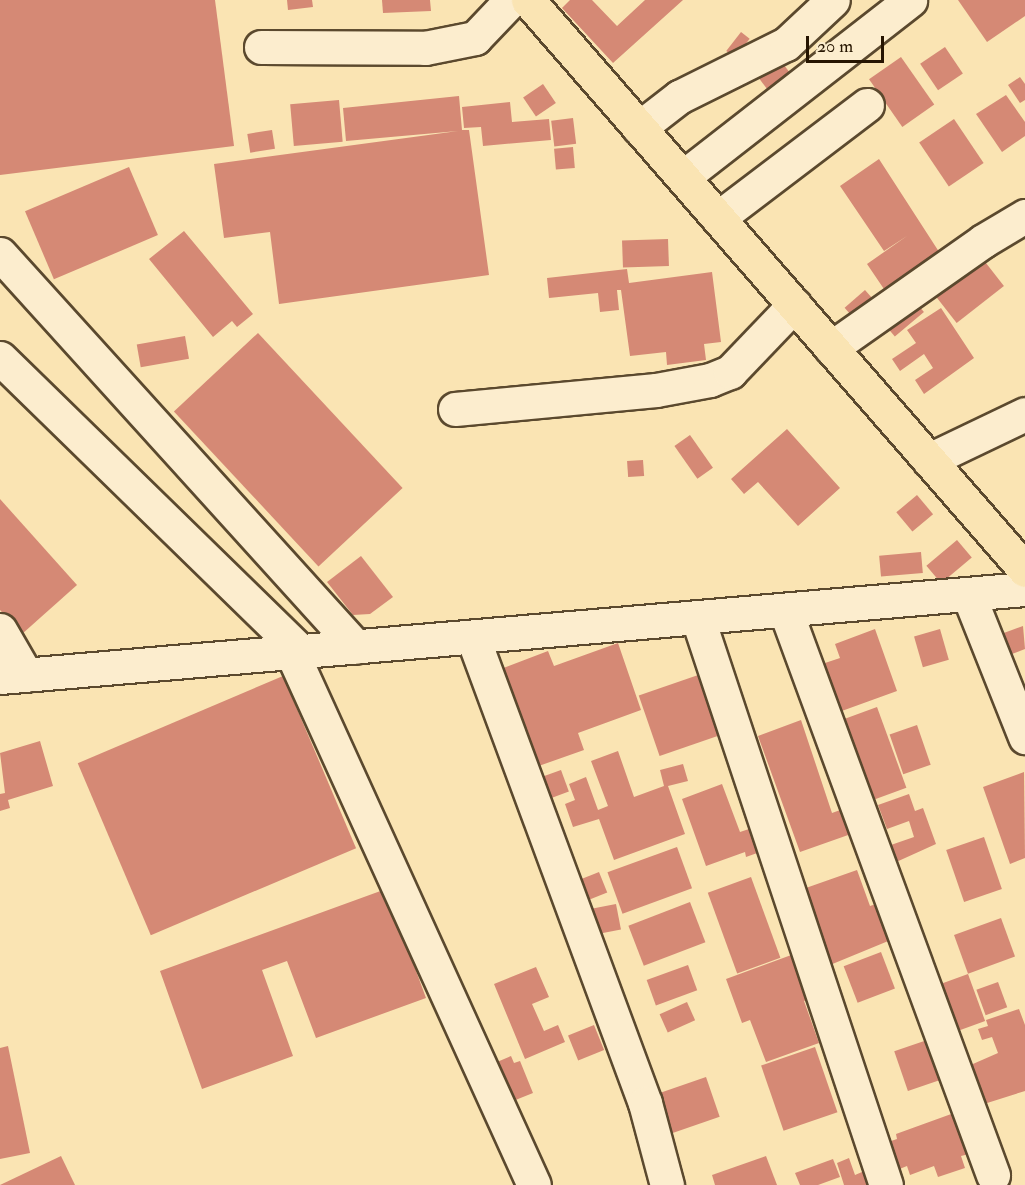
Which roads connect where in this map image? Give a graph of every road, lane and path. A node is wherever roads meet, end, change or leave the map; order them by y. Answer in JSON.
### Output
{"nodes":[{"id":1,"x":511,"y":0,"type":"edge"},
{"id":2,"x":528,"y":0,"type":"edge"},
{"id":3,"x":833,"y":0,"type":"edge"},
{"id":4,"x":910,"y":0,"type":"edge"},
{"id":5,"x":261,"y":47,"type":"dead end"},
{"id":6,"x":867,"y":105,"type":"dead end"},
{"id":7,"x":639,"y":128,"type":"junction"},
{"id":8,"x":683,"y":177,"type":"junction"},
{"id":9,"x":1025,"y":216,"type":"edge"},
{"id":10,"x":718,"y":218,"type":"junction"},
{"id":11,"x":0,"y":254,"type":"edge"},
{"id":12,"x":794,"y":305,"type":"junction"},
{"id":13,"x":831,"y":348,"type":"junction"},
{"id":14,"x":0,"y":358,"type":"edge"},
{"id":15,"x":455,"y":409,"type":"dead end"},
{"id":16,"x":1025,"y":414,"type":"edge"},
{"id":17,"x":929,"y":459,"type":"junction"},
{"id":18,"x":1025,"y":570,"type":"edge"},
{"id":19,"x":1025,"y":589,"type":"edge"},
{"id":20,"x":969,"y":596,"type":"junction"},
{"id":21,"x":786,"y":612,"type":"junction"},
{"id":22,"x":698,"y":619,"type":"junction"},
{"id":23,"x":0,"y":630,"type":"edge"},
{"id":24,"x":473,"y":638,"type":"junction"},
{"id":25,"x":356,"y":647,"type":"junction"},
{"id":26,"x":297,"y":652,"type":"junction"},
{"id":27,"x":13,"y":676,"type":"edge"},
{"id":28,"x":1025,"y":737,"type":"edge"},
{"id":29,"x":993,"y":1175,"type":"dead end"},
{"id":30,"x":534,"y":1185,"type":"edge"},
{"id":31,"x":667,"y":1185,"type":"edge"},
{"id":32,"x":886,"y":1185,"type":"edge"}],
"edges":[{"from":1,"to":5,"type":"street"},
{"from":2,"to":7,"type":"main road"},
{"from":3,"to":7,"type":"street"},
{"from":4,"to":8,"type":"street"},
{"from":6,"to":10,"type":"street"},
{"from":7,"to":8,"type":"main road"},
{"from":8,"to":10,"type":"main road"},
{"from":9,"to":13,"type":"street"},
{"from":10,"to":12,"type":"main road"},
{"from":11,"to":25,"type":"street"},
{"from":12,"to":13,"type":"main road"},
{"from":12,"to":15,"type":"street"},
{"from":13,"to":17,"type":"main road"},
{"from":14,"to":26,"type":"street"},
{"from":16,"to":17,"type":"street"},
{"from":17,"to":18,"type":"main road"},
{"from":19,"to":20,"type":"street"},
{"from":20,"to":21,"type":"street"},
{"from":20,"to":28,"type":"street"},
{"from":21,"to":22,"type":"street"},
{"from":21,"to":29,"type":"street"},
{"from":22,"to":24,"type":"street"},
{"from":22,"to":32,"type":"street"},
{"from":23,"to":27,"type":"street"},
{"from":24,"to":25,"type":"street"},
{"from":24,"to":31,"type":"street"},
{"from":25,"to":26,"type":"street"},
{"from":26,"to":27,"type":"street"},
{"from":26,"to":30,"type":"street"}]}
